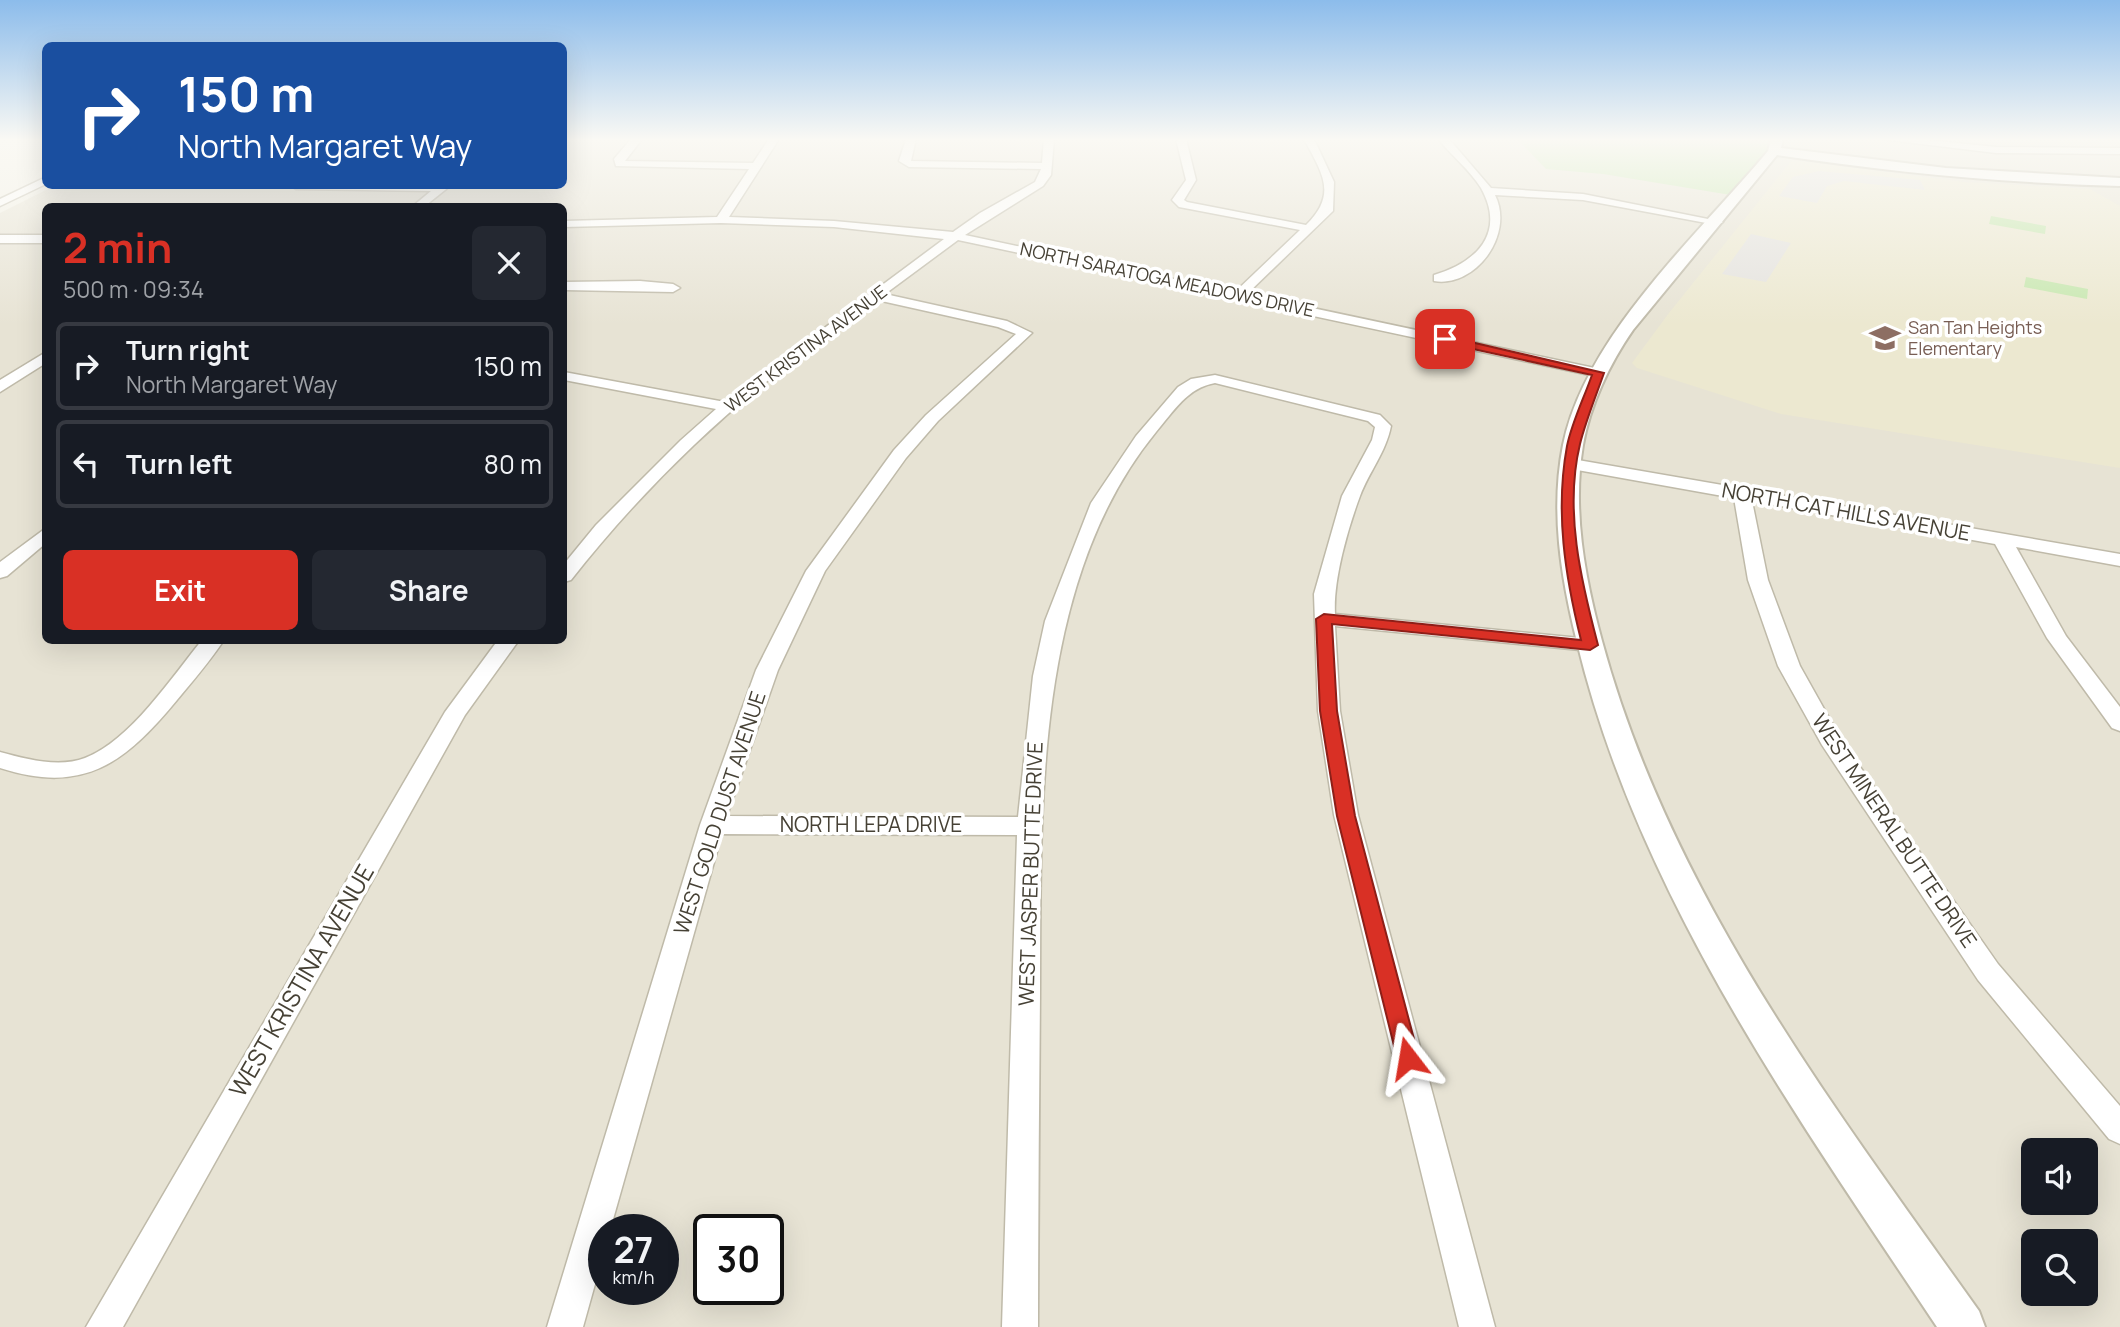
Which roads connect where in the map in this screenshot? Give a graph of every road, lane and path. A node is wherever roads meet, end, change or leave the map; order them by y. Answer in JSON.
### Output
{"nodes":[{"id":1,"x":735,"y":201,"type":"edge"},
{"id":2,"x":1009,"y":201,"type":"edge"},
{"id":3,"x":1179,"y":201,"type":"edge"},
{"id":4,"x":1330,"y":201,"type":"edge"},
{"id":5,"x":1491,"y":201,"type":"edge"},
{"id":6,"x":1604,"y":201,"type":"edge"},
{"id":7,"x":1733,"y":201,"type":"edge"},
{"id":8,"x":722,"y":220,"type":"junction"},
{"id":9,"x":1717,"y":222,"type":"junction"},
{"id":10,"x":569,"y":223,"type":"edge"},
{"id":11,"x":1311,"y":229,"type":"junction"},
{"id":12,"x":955,"y":236,"type":"junction"},
{"id":13,"x":0,"y":239,"type":"edge"},
{"id":14,"x":42,"y":239,"type":"edge"},
{"id":15,"x":1439,"y":278,"type":"dead end"},
{"id":16,"x":567,"y":286,"type":"edge"},
{"id":17,"x":673,"y":288,"type":"dead end"},
{"id":18,"x":1239,"y":295,"type":"junction"},
{"id":19,"x":875,"y":296,"type":"junction"},
{"id":20,"x":42,"y":359,"type":"edge"},
{"id":21,"x":1599,"y":373,"type":"junction"},
{"id":22,"x":567,"y":377,"type":"edge"},
{"id":23,"x":0,"y":387,"type":"edge"},
{"id":24,"x":729,"y":407,"type":"junction"},
{"id":25,"x":1572,"y":464,"type":"junction"},
{"id":26,"x":1742,"y":494,"type":"junction"},
{"id":27,"x":42,"y":536,"type":"edge"},
{"id":28,"x":2002,"y":539,"type":"junction"},
{"id":29,"x":2120,"y":560,"type":"edge"},
{"id":30,"x":0,"y":572,"type":"edge"},
{"id":31,"x":567,"y":573,"type":"edge"},
{"id":32,"x":1324,"y":619,"type":"junction"},
{"id":33,"x":211,"y":644,"type":"edge"},
{"id":34,"x":506,"y":644,"type":"edge"},
{"id":35,"x":1590,"y":645,"type":"junction"},
{"id":36,"x":2120,"y":723,"type":"edge"},
{"id":37,"x":0,"y":760,"type":"edge"},
{"id":38,"x":712,"y":825,"type":"junction"},
{"id":39,"x":1029,"y":826,"type":"junction"},
{"id":40,"x":2120,"y":1129,"type":"edge"},
{"id":41,"x":104,"y":1327,"type":"edge"},
{"id":42,"x":565,"y":1327,"type":"edge"},
{"id":43,"x":1020,"y":1327,"type":"edge"},
{"id":44,"x":1477,"y":1327,"type":"edge"},
{"id":45,"x":1963,"y":1327,"type":"edge"}],
"edges":[{"from":1,"to":8,"type":"street"},
{"from":2,"to":12,"type":"street","name":"WEST KRISTINA AVENUE"},
{"from":3,"to":11,"type":"street"},
{"from":4,"to":11,"type":"street"},
{"from":5,"to":15,"type":"street"},
{"from":6,"to":9,"type":"street"},
{"from":7,"to":9,"type":"street"},
{"from":8,"to":10,"type":"street","name":"NORTH SARATOGA MEADOWS DRIVE"},
{"from":8,"to":12,"type":"street","name":"NORTH SARATOGA MEADOWS DRIVE"},
{"from":9,"to":21,"type":"street"},
{"from":11,"to":18,"type":"street"},
{"from":12,"to":18,"type":"street","name":"NORTH SARATOGA MEADOWS DRIVE"},
{"from":12,"to":19,"type":"street","name":"WEST KRISTINA AVENUE"},
{"from":13,"to":14,"type":"street"},
{"from":16,"to":17,"type":"street"},
{"from":18,"to":21,"type":"street","name":"NORTH SARATOGA MEADOWS DRIVE"},
{"from":19,"to":24,"type":"street","name":"WEST KRISTINA AVENUE"},
{"from":19,"to":38,"type":"street","name":"WEST GOLD DUST AVENUE"},
{"from":20,"to":23,"type":"street"},
{"from":21,"to":25,"type":"street"},
{"from":22,"to":24,"type":"street"},
{"from":24,"to":31,"type":"street","name":"WEST KRISTINA AVENUE"},
{"from":25,"to":26,"type":"street","name":"NORTH CAT HILLS AVENUE"},
{"from":25,"to":35,"type":"street"},
{"from":26,"to":28,"type":"street","name":"NORTH CAT HILLS AVENUE"},
{"from":26,"to":40,"type":"street","name":"WEST MINERAL BUTTE DRIVE"},
{"from":27,"to":30,"type":"street"},
{"from":28,"to":29,"type":"street","name":"NORTH CAT HILLS AVENUE"},
{"from":28,"to":36,"type":"street"},
{"from":32,"to":35,"type":"street"},
{"from":32,"to":39,"type":"street","name":"WEST JASPER BUTTE DRIVE"},
{"from":32,"to":44,"type":"street"},
{"from":33,"to":37,"type":"street"},
{"from":34,"to":41,"type":"street","name":"WEST KRISTINA AVENUE"},
{"from":35,"to":45,"type":"street"},
{"from":38,"to":39,"type":"street","name":"NORTH LEPA DRIVE"},
{"from":38,"to":42,"type":"street","name":"WEST GOLD DUST AVENUE"},
{"from":39,"to":43,"type":"street","name":"WEST JASPER BUTTE DRIVE"}]}
